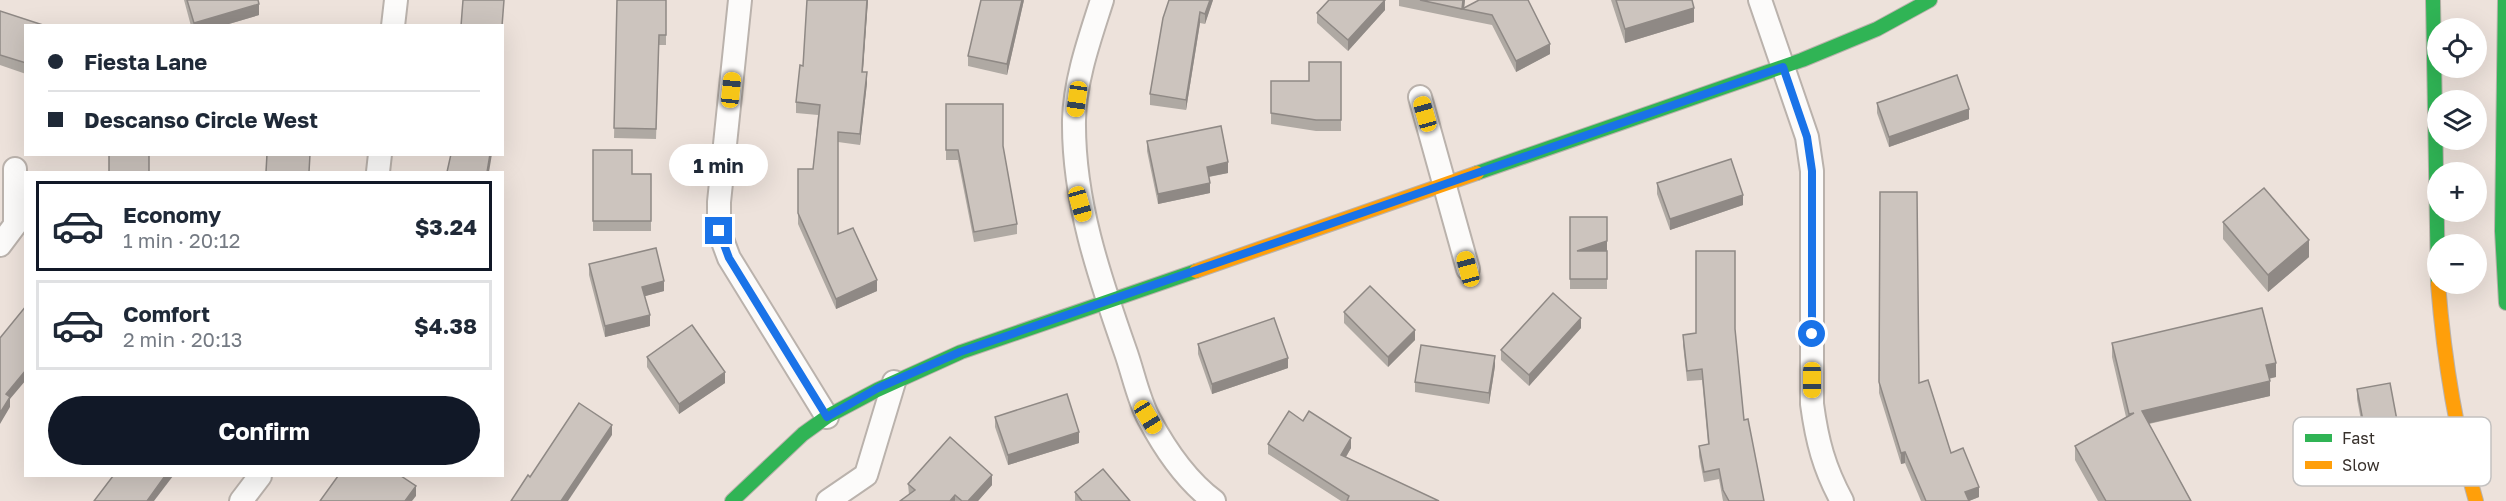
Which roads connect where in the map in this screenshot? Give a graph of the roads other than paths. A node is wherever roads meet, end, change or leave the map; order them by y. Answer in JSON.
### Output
{"nodes":[{"id":1,"x":396,"y":0,"type":"edge"},
{"id":2,"x":740,"y":0,"type":"edge"},
{"id":3,"x":1102,"y":0,"type":"edge"},
{"id":4,"x":1760,"y":0,"type":"edge"},
{"id":5,"x":1930,"y":0,"type":"edge"},
{"id":6,"x":2433,"y":0,"type":"edge"},
{"id":7,"x":2505,"y":0,"type":"edge"},
{"id":8,"x":393,"y":24,"type":"edge"},
{"id":9,"x":1783,"y":67,"type":"junction"},
{"id":10,"x":1420,"y":97,"type":"dead end"},
{"id":11,"x":380,"y":156,"type":"edge"},
{"id":12,"x":15,"y":169,"type":"dead end"},
{"id":13,"x":378,"y":171,"type":"edge"},
{"id":14,"x":1445,"y":185,"type":"junction"},
{"id":15,"x":2437,"y":234,"type":"edge"},
{"id":16,"x":0,"y":245,"type":"edge"},
{"id":17,"x":1468,"y":269,"type":"dead end"},
{"id":18,"x":2439,"y":294,"type":"edge"},
{"id":19,"x":1108,"y":301,"type":"junction"},
{"id":20,"x":2506,"y":303,"type":"edge"},
{"id":21,"x":894,"y":382,"type":"junction"},
{"id":22,"x":827,"y":417,"type":"junction"},
{"id":23,"x":2454,"y":417,"type":"edge"},
{"id":24,"x":259,"y":477,"type":"edge"},
{"id":25,"x":2471,"y":486,"type":"edge"},
{"id":26,"x":241,"y":501,"type":"edge"},
{"id":27,"x":732,"y":501,"type":"edge"},
{"id":28,"x":828,"y":501,"type":"edge"},
{"id":29,"x":1214,"y":501,"type":"edge"},
{"id":30,"x":1842,"y":501,"type":"edge"},
{"id":31,"x":2476,"y":501,"type":"edge"}],
"edges":[{"from":1,"to":8,"type":"street"},
{"from":2,"to":22,"type":"street"},
{"from":3,"to":19,"type":"street"},
{"from":4,"to":9,"type":"street"},
{"from":5,"to":9,"type":"street"},
{"from":6,"to":15,"type":"street"},
{"from":7,"to":20,"type":"street"},
{"from":9,"to":14,"type":"street"},
{"from":9,"to":30,"type":"street"},
{"from":10,"to":14,"type":"street"},
{"from":11,"to":13,"type":"street"},
{"from":12,"to":16,"type":"street"},
{"from":14,"to":17,"type":"street"},
{"from":14,"to":19,"type":"street"},
{"from":18,"to":23,"type":"street"},
{"from":19,"to":21,"type":"street"},
{"from":19,"to":29,"type":"street"},
{"from":21,"to":22,"type":"street"},
{"from":21,"to":28,"type":"street"},
{"from":22,"to":27,"type":"street"},
{"from":24,"to":26,"type":"street"},
{"from":25,"to":31,"type":"street"}]}
